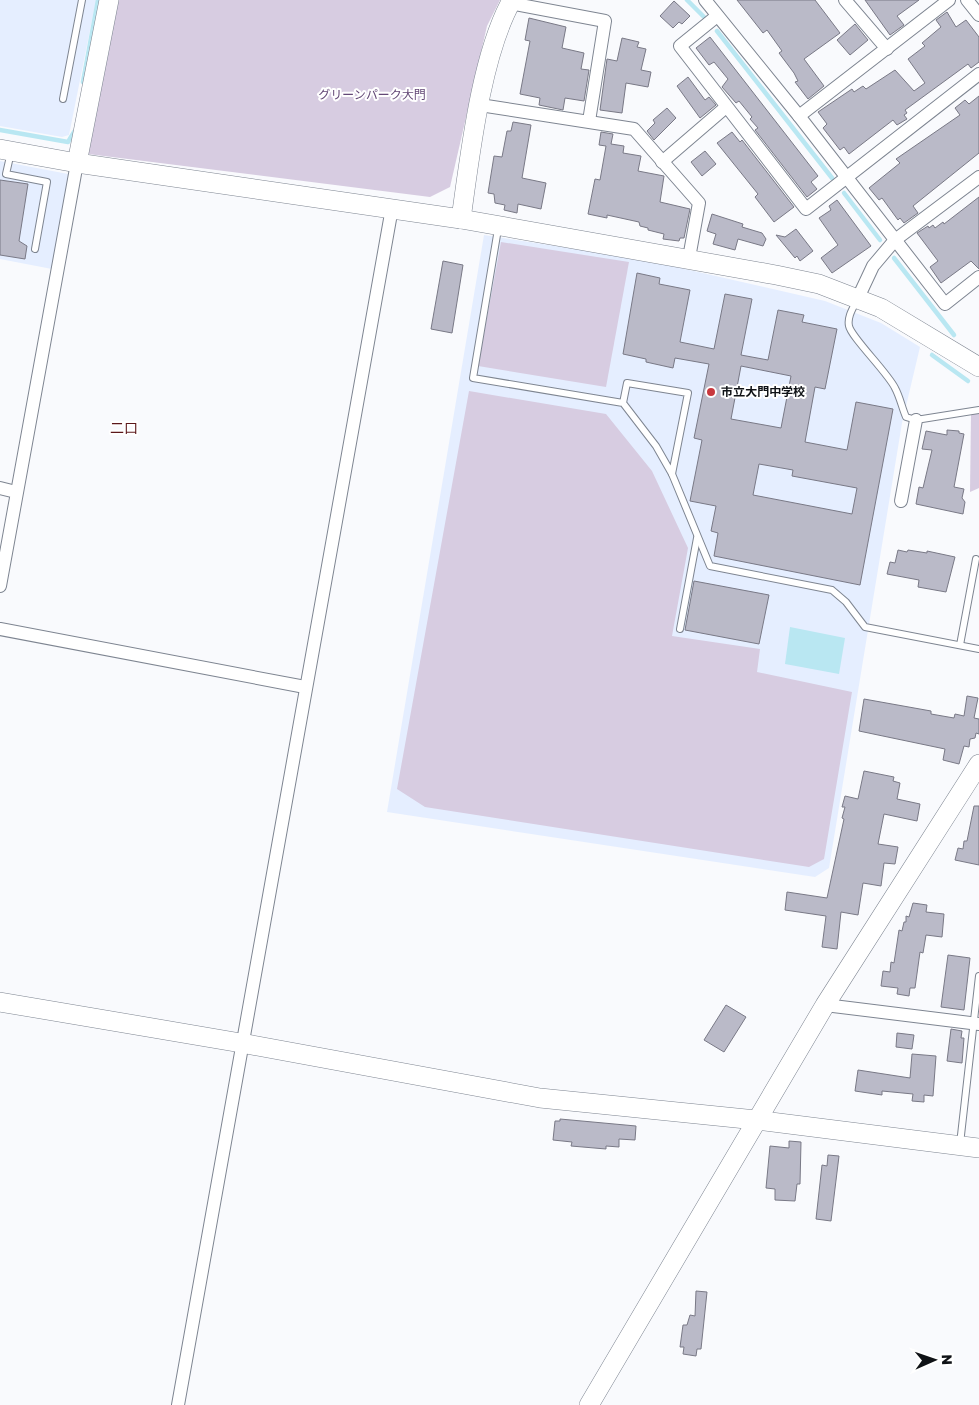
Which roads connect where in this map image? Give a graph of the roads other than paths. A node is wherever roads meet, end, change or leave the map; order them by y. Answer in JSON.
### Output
{"nodes":[{"id":1,"x":82,"y":0,"type":"edge"},
{"id":2,"x":109,"y":0,"type":"edge"},
{"id":3,"x":705,"y":0,"type":"edge"},
{"id":4,"x":845,"y":0,"type":"edge"},
{"id":5,"x":949,"y":0,"type":"edge"},
{"id":6,"x":967,"y":0,"type":"edge"},
{"id":7,"x":511,"y":2,"type":"edge"},
{"id":8,"x":979,"y":15,"type":"edge"},
{"id":9,"x":718,"y":16,"type":"junction"},
{"id":10,"x":887,"y":49,"type":"junction"},
{"id":11,"x":979,"y":74,"type":"edge"},
{"id":12,"x":63,"y":99,"type":"dead end"},
{"id":13,"x":480,"y":105,"type":"junction"},
{"id":14,"x":726,"y":107,"type":"junction"},
{"id":15,"x":799,"y":116,"type":"junction"},
{"id":16,"x":589,"y":121,"type":"junction"},
{"id":17,"x":6,"y":150,"type":"edge"},
{"id":18,"x":662,"y":162,"type":"junction"},
{"id":19,"x":77,"y":163,"type":"junction"},
{"id":20,"x":3,"y":173,"type":"edge"},
{"id":21,"x":979,"y":176,"type":"edge"},
{"id":22,"x":848,"y":177,"type":"junction"},
{"id":23,"x":392,"y":208,"type":"junction"},
{"id":24,"x":461,"y":218,"type":"junction"},
{"id":25,"x":499,"y":225,"type":"junction"},
{"id":26,"x":895,"y":240,"type":"junction"},
{"id":27,"x":36,"y":249,"type":"dead end"},
{"id":28,"x":690,"y":258,"type":"junction"},
{"id":29,"x":979,"y":277,"type":"edge"},
{"id":30,"x":858,"y":298,"type":"junction"},
{"id":31,"x":979,"y":367,"type":"edge"},
{"id":32,"x":623,"y":403,"type":"junction"},
{"id":33,"x":979,"y":410,"type":"edge"},
{"id":34,"x":916,"y":420,"type":"junction"},
{"id":35,"x":672,"y":474,"type":"junction"},
{"id":36,"x":0,"y":488,"type":"edge"},
{"id":37,"x":16,"y":492,"type":"junction"},
{"id":38,"x":902,"y":501,"type":"dead end"},
{"id":39,"x":698,"y":537,"type":"junction"},
{"id":40,"x":976,"y":559,"type":"dead end"},
{"id":41,"x":0,"y":586,"type":"edge"},
{"id":42,"x":0,"y":629,"type":"edge"},
{"id":43,"x":680,"y":630,"type":"dead end"},
{"id":44,"x":960,"y":645,"type":"junction"},
{"id":45,"x":979,"y":649,"type":"edge"},
{"id":46,"x":305,"y":687,"type":"junction"},
{"id":47,"x":979,"y":764,"type":"edge"},
{"id":48,"x":979,"y":976,"type":"edge"},
{"id":49,"x":0,"y":1002,"type":"edge"},
{"id":50,"x":825,"y":1005,"type":"junction"},
{"id":51,"x":976,"y":1023,"type":"edge"},
{"id":52,"x":242,"y":1042,"type":"junction"},
{"id":53,"x":756,"y":1120,"type":"junction"},
{"id":54,"x":960,"y":1146,"type":"junction"},
{"id":55,"x":979,"y":1148,"type":"edge"},
{"id":56,"x":178,"y":1405,"type":"edge"},
{"id":57,"x":589,"y":1405,"type":"edge"}],
"edges":[{"from":1,"to":12,"type":"lane"},
{"from":2,"to":19,"type":"street"},
{"from":3,"to":9,"type":"street"},
{"from":4,"to":10,"type":"street"},
{"from":5,"to":10,"type":"street"},
{"from":6,"to":8,"type":"street"},
{"from":7,"to":13,"type":"street"},
{"from":7,"to":16,"type":"street"},
{"from":9,"to":14,"type":"street"},
{"from":9,"to":15,"type":"street"},
{"from":10,"to":15,"type":"street"},
{"from":11,"to":22,"type":"street"},
{"from":13,"to":16,"type":"street"},
{"from":13,"to":24,"type":"street"},
{"from":14,"to":18,"type":"street"},
{"from":14,"to":22,"type":"street"},
{"from":15,"to":22,"type":"street"},
{"from":16,"to":18,"type":"street"},
{"from":17,"to":19,"type":"street"},
{"from":17,"to":20,"type":"lane"},
{"from":18,"to":28,"type":"street"},
{"from":19,"to":23,"type":"street"},
{"from":19,"to":37,"type":"street"},
{"from":20,"to":27,"type":"lane"},
{"from":21,"to":26,"type":"street"},
{"from":22,"to":26,"type":"street"},
{"from":23,"to":24,"type":"street"},
{"from":23,"to":46,"type":"street"},
{"from":24,"to":25,"type":"street"},
{"from":25,"to":28,"type":"street"},
{"from":25,"to":32,"type":"lane"},
{"from":26,"to":29,"type":"street"},
{"from":26,"to":30,"type":"street"},
{"from":28,"to":30,"type":"street"},
{"from":30,"to":31,"type":"street"},
{"from":30,"to":34,"type":"lane"},
{"from":32,"to":35,"type":"lane"},
{"from":32,"to":35,"type":"lane"},
{"from":33,"to":34,"type":"lane"},
{"from":34,"to":38,"type":"street"},
{"from":35,"to":39,"type":"lane"},
{"from":36,"to":37,"type":"street"},
{"from":37,"to":41,"type":"street"},
{"from":39,"to":43,"type":"lane"},
{"from":39,"to":44,"type":"lane"},
{"from":40,"to":44,"type":"lane"},
{"from":42,"to":46,"type":"street"},
{"from":44,"to":45,"type":"lane"},
{"from":46,"to":52,"type":"street"},
{"from":47,"to":50,"type":"street"},
{"from":48,"to":51,"type":"lane"},
{"from":49,"to":52,"type":"street"},
{"from":50,"to":51,"type":"street"},
{"from":50,"to":53,"type":"street"},
{"from":51,"to":54,"type":"lane"},
{"from":52,"to":53,"type":"street"},
{"from":52,"to":56,"type":"street"},
{"from":53,"to":54,"type":"street"},
{"from":53,"to":57,"type":"street"},
{"from":54,"to":55,"type":"street"}]}
